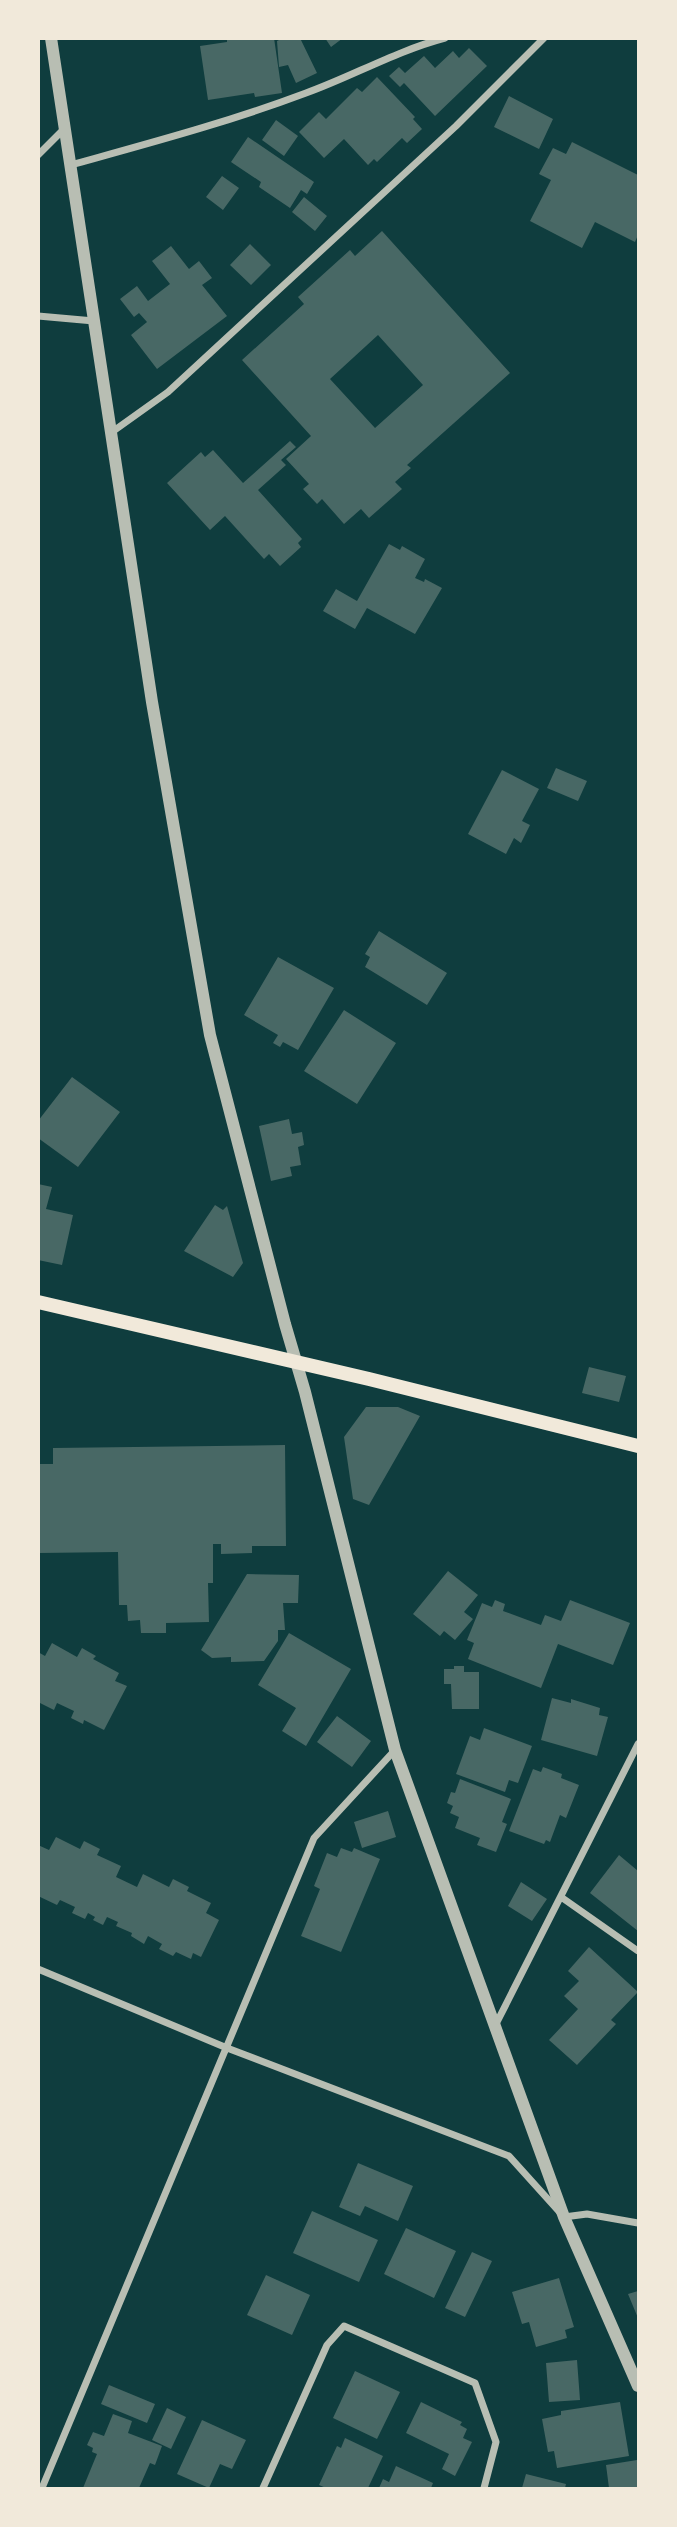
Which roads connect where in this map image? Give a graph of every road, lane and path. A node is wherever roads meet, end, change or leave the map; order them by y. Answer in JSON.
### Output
{"nodes":[{"id":1,"x":51,"y":38,"type":"edge"},
{"id":2,"x":445,"y":38,"type":"edge"},
{"id":3,"x":544,"y":38,"type":"edge"},
{"id":4,"x":65,"y":128,"type":"junction"},
{"id":5,"x":38,"y":155,"type":"edge"},
{"id":6,"x":71,"y":165,"type":"junction"},
{"id":7,"x":38,"y":316,"type":"edge"},
{"id":8,"x":94,"y":321,"type":"junction"},
{"id":9,"x":111,"y":432,"type":"junction"},
{"id":10,"x":38,"y":1302,"type":"edge"},
{"id":11,"x":295,"y":1363,"type":"junction"},
{"id":12,"x":639,"y":1446,"type":"edge"},
{"id":13,"x":639,"y":1744,"type":"edge"},
{"id":14,"x":394,"y":1750,"type":"junction"},
{"id":15,"x":561,"y":1897,"type":"junction"},
{"id":16,"x":639,"y":1951,"type":"edge"},
{"id":17,"x":38,"y":1969,"type":"edge"},
{"id":18,"x":494,"y":2028,"type":"junction"},
{"id":19,"x":227,"y":2048,"type":"junction"},
{"id":20,"x":564,"y":2217,"type":"junction"},
{"id":21,"x":639,"y":2224,"type":"edge"},
{"id":22,"x":639,"y":2386,"type":"edge"},
{"id":23,"x":42,"y":2488,"type":"edge"},
{"id":24,"x":263,"y":2488,"type":"edge"},
{"id":25,"x":484,"y":2488,"type":"edge"}],
"edges":[{"from":1,"to":4,"type":"street"},
{"from":2,"to":6,"type":"street"},
{"from":3,"to":9,"type":"street"},
{"from":4,"to":5,"type":"street"},
{"from":4,"to":6,"type":"street"},
{"from":6,"to":8,"type":"street"},
{"from":7,"to":8,"type":"street"},
{"from":8,"to":9,"type":"street"},
{"from":9,"to":11,"type":"street"},
{"from":10,"to":11,"type":"main road"},
{"from":11,"to":12,"type":"main road"},
{"from":11,"to":14,"type":"street"},
{"from":13,"to":15,"type":"street"},
{"from":14,"to":18,"type":"street"},
{"from":14,"to":19,"type":"street"},
{"from":15,"to":16,"type":"street"},
{"from":15,"to":18,"type":"street"},
{"from":17,"to":19,"type":"street"},
{"from":18,"to":20,"type":"street"},
{"from":19,"to":20,"type":"street"},
{"from":19,"to":23,"type":"street"},
{"from":20,"to":21,"type":"street"},
{"from":20,"to":22,"type":"street"},
{"from":24,"to":25,"type":"street"}]}
